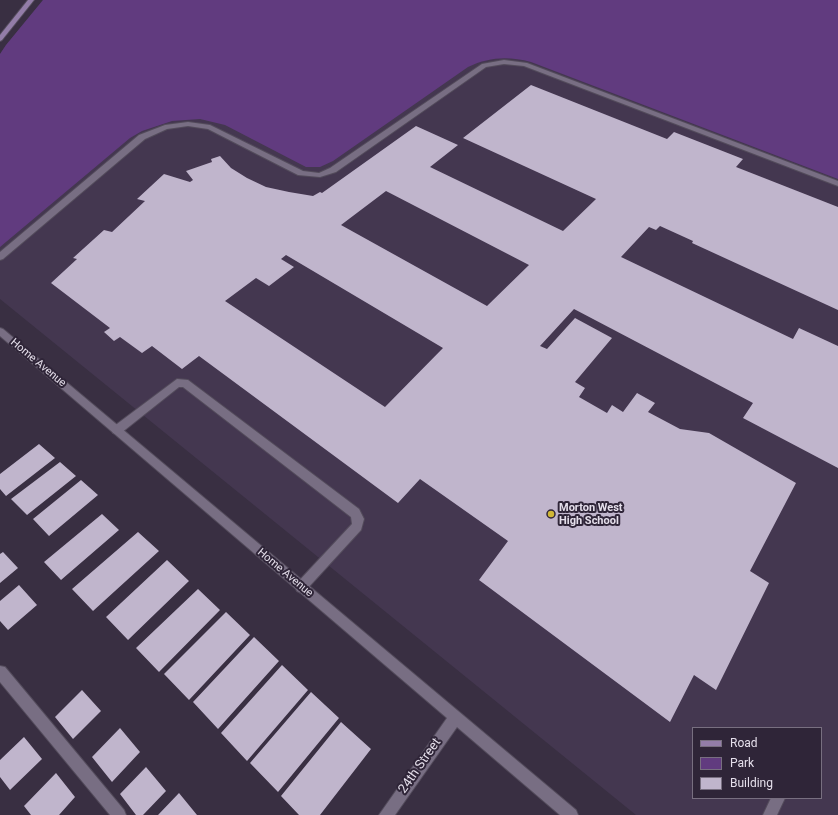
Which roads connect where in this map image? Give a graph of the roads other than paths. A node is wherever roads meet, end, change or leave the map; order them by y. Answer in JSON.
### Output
{"nodes":[{"id":1,"x":31,"y":0,"type":"edge"},
{"id":2,"x":0,"y":39,"type":"edge"},
{"id":3,"x":838,"y":184,"type":"edge"},
{"id":4,"x":0,"y":257,"type":"edge"},
{"id":5,"x":0,"y":331,"type":"edge"},
{"id":6,"x":117,"y":430,"type":"junction"},
{"id":7,"x":301,"y":587,"type":"junction"},
{"id":8,"x":0,"y":672,"type":"edge"},
{"id":9,"x":455,"y":718,"type":"junction"},
{"id":10,"x":778,"y":799,"type":"edge"},
{"id":11,"x":119,"y":815,"type":"edge"},
{"id":12,"x":386,"y":815,"type":"edge"},
{"id":13,"x":571,"y":815,"type":"edge"},
{"id":14,"x":770,"y":815,"type":"edge"}],
"edges":[{"from":1,"to":2,"type":"street"},
{"from":3,"to":4,"type":"street"},
{"from":5,"to":6,"type":"street","name":"Home Avenue"},
{"from":6,"to":7,"type":"street","name":"Home Avenue"},
{"from":6,"to":7,"type":"street"},
{"from":7,"to":9,"type":"street","name":"Home Avenue"},
{"from":8,"to":11,"type":"street"},
{"from":9,"to":12,"type":"street","name":"24th Street"},
{"from":9,"to":13,"type":"street","name":"Home Avenue"},
{"from":10,"to":14,"type":"street"}]}
